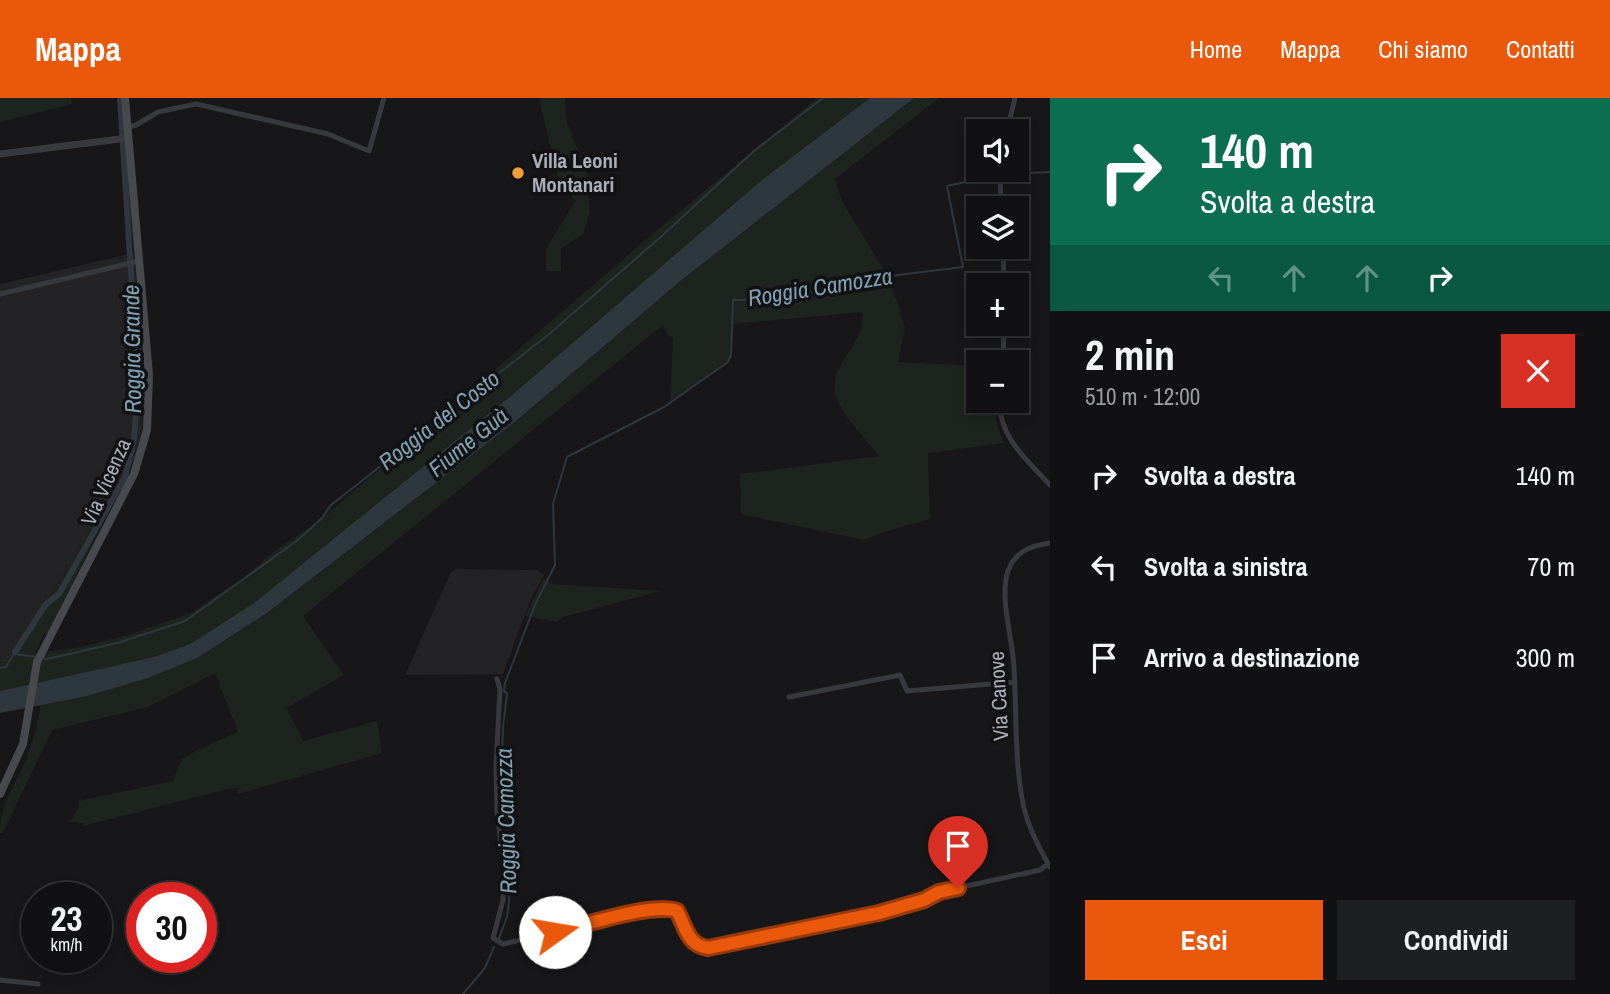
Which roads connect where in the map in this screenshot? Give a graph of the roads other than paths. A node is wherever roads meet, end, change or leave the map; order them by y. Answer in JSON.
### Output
{"nodes":[{"id":1,"x":125,"y":98,"type":"edge"},
{"id":2,"x":384,"y":98,"type":"edge"},
{"id":3,"x":1015,"y":98,"type":"edge"},
{"id":4,"x":1010,"y":119,"type":"edge"},
{"id":5,"x":128,"y":127,"type":"junction"},
{"id":6,"x":128,"y":138,"type":"junction"},
{"id":7,"x":0,"y":154,"type":"edge"},
{"id":8,"x":139,"y":261,"type":"junction"},
{"id":9,"x":0,"y":294,"type":"edge"},
{"id":10,"x":1001,"y":413,"type":"edge"},
{"id":11,"x":1050,"y":485,"type":"edge"},
{"id":12,"x":1050,"y":543,"type":"edge"},
{"id":13,"x":497,"y":679,"type":"dead end"},
{"id":14,"x":1015,"y":682,"type":"junction"},
{"id":15,"x":789,"y":697,"type":"dead end"},
{"id":16,"x":0,"y":794,"type":"edge"},
{"id":17,"x":1049,"y":865,"type":"edge"},
{"id":18,"x":0,"y":980,"type":"edge"},
{"id":19,"x":38,"y":984,"type":"dead end"}],
"edges":[{"from":1,"to":5,"type":"main road","name":"Via Vicenza"},
{"from":2,"to":5,"type":"street"},
{"from":3,"to":4,"type":"street"},
{"from":5,"to":6,"type":"main road","name":"Via Vicenza"},
{"from":6,"to":7,"type":"street"},
{"from":6,"to":8,"type":"main road","name":"Via Vicenza"},
{"from":8,"to":9,"type":"street"},
{"from":8,"to":16,"type":"main road","name":"Via Vicenza"},
{"from":10,"to":11,"type":"street"},
{"from":12,"to":14,"type":"street","name":"Via Canove"},
{"from":13,"to":17,"type":"street"},
{"from":14,"to":15,"type":"street"},
{"from":14,"to":17,"type":"street","name":"Via Canove"},
{"from":18,"to":19,"type":"street"}]}
